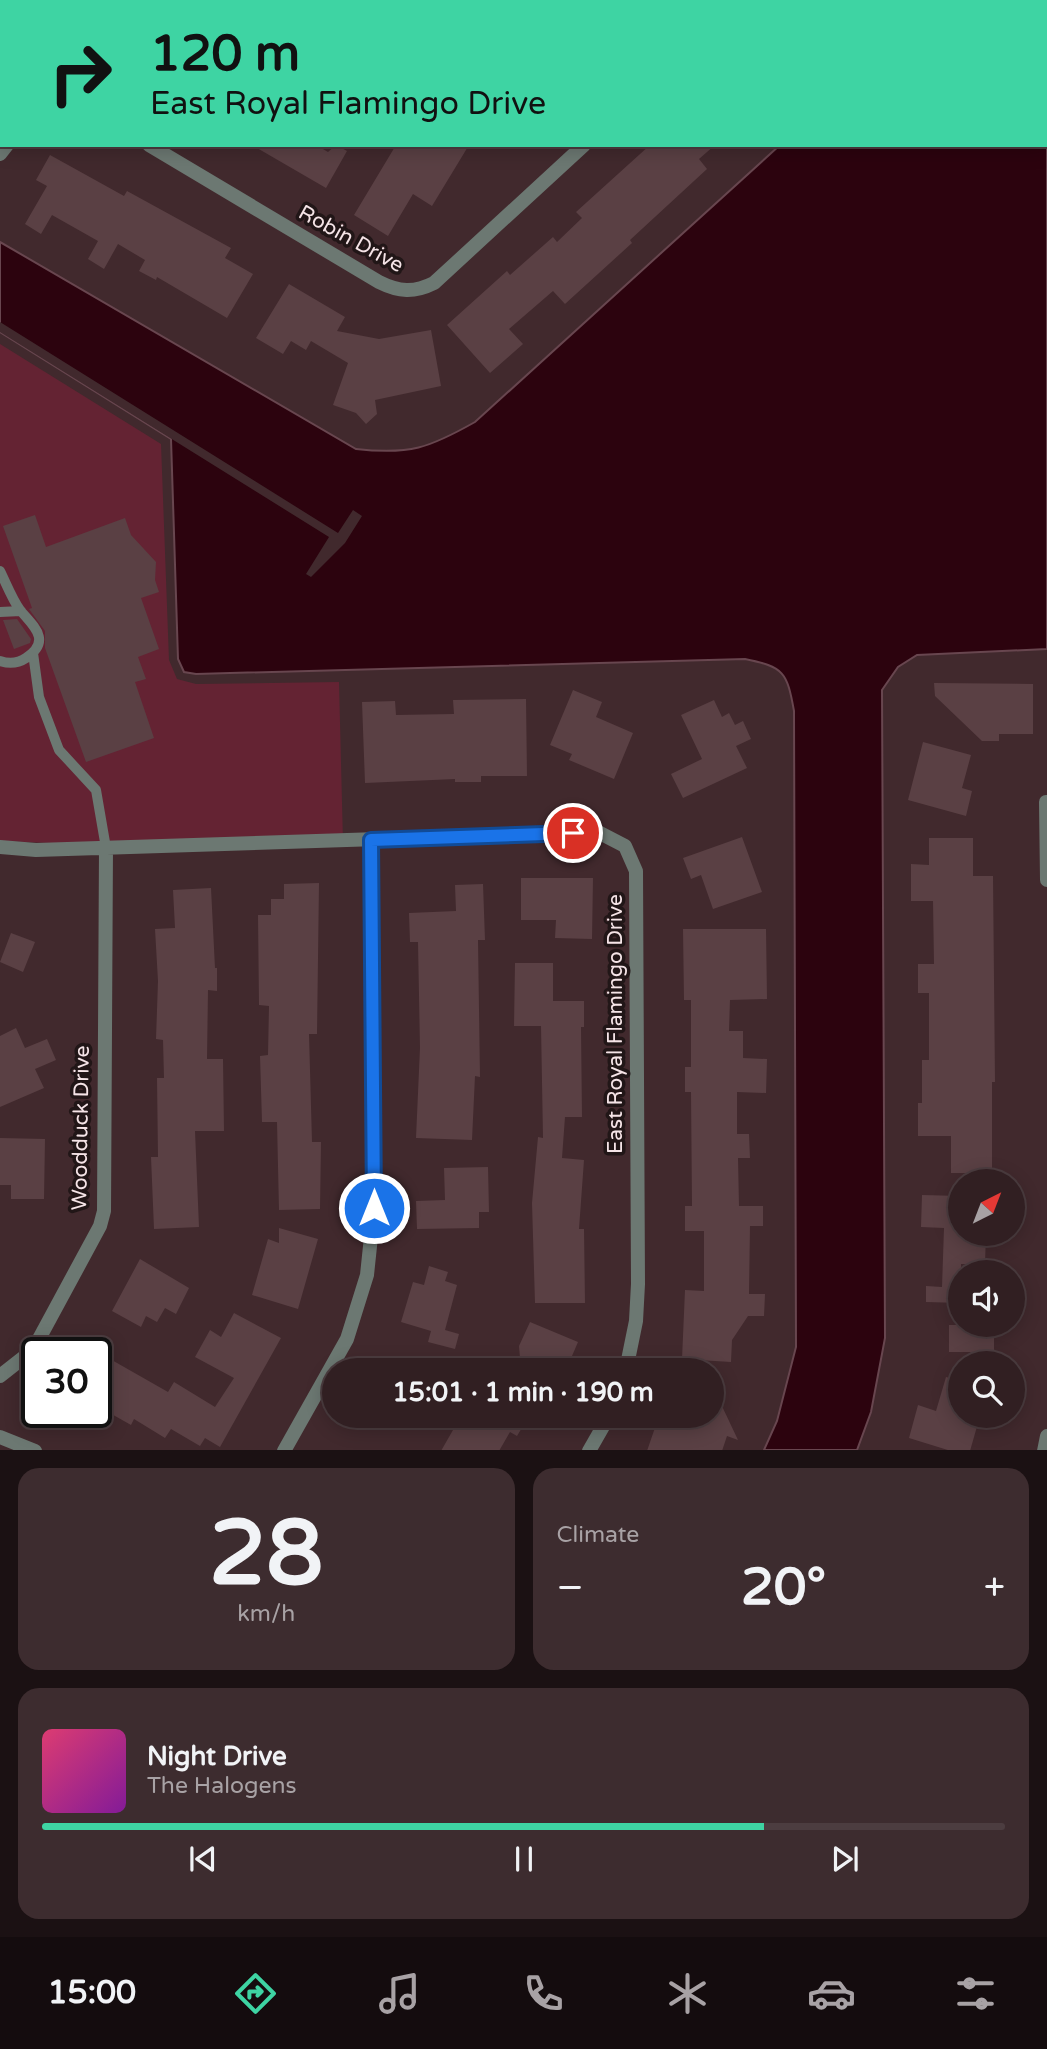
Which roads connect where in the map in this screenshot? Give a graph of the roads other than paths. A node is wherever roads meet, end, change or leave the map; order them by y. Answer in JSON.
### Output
{"nodes":[{"id":1,"x":152,"y":147,"type":"edge"},
{"id":2,"x":582,"y":147,"type":"edge"},
{"id":3,"x":0,"y":571,"type":"edge"},
{"id":4,"x":21,"y":611,"type":"junction"},
{"id":5,"x":0,"y":612,"type":"edge"},
{"id":6,"x":33,"y":653,"type":"junction"},
{"id":7,"x":0,"y":661,"type":"edge"},
{"id":8,"x":1046,"y":802,"type":"edge"},
{"id":9,"x":371,"y":840,"type":"junction"},
{"id":10,"x":0,"y":847,"type":"edge"},
{"id":11,"x":106,"y":848,"type":"junction"},
{"id":12,"x":1047,"y":880,"type":"edge"},
{"id":13,"x":628,"y":1358,"type":"edge"},
{"id":14,"x":0,"y":1376,"type":"edge"},
{"id":15,"x":603,"y":1428,"type":"edge"},
{"id":16,"x":0,"y":1437,"type":"edge"},
{"id":17,"x":32,"y":1450,"type":"edge"},
{"id":18,"x":285,"y":1450,"type":"edge"},
{"id":19,"x":590,"y":1450,"type":"edge"}],
"edges":[{"from":1,"to":2,"type":"street","name":"Robin Drive"},
{"from":3,"to":4,"type":"lane"},
{"from":4,"to":5,"type":"lane"},
{"from":4,"to":6,"type":"lane"},
{"from":6,"to":7,"type":"lane"},
{"from":6,"to":11,"type":"lane"},
{"from":8,"to":12,"type":"street"},
{"from":9,"to":11,"type":"street","name":"East Royal Flamingo Drive"},
{"from":9,"to":13,"type":"street","name":"East Royal Flamingo Drive"},
{"from":9,"to":18,"type":"street"},
{"from":10,"to":11,"type":"street","name":"East Royal Flamingo Drive"},
{"from":11,"to":14,"type":"street","name":"Woodduck Drive"},
{"from":15,"to":19,"type":"street"},
{"from":16,"to":17,"type":"street"}]}
